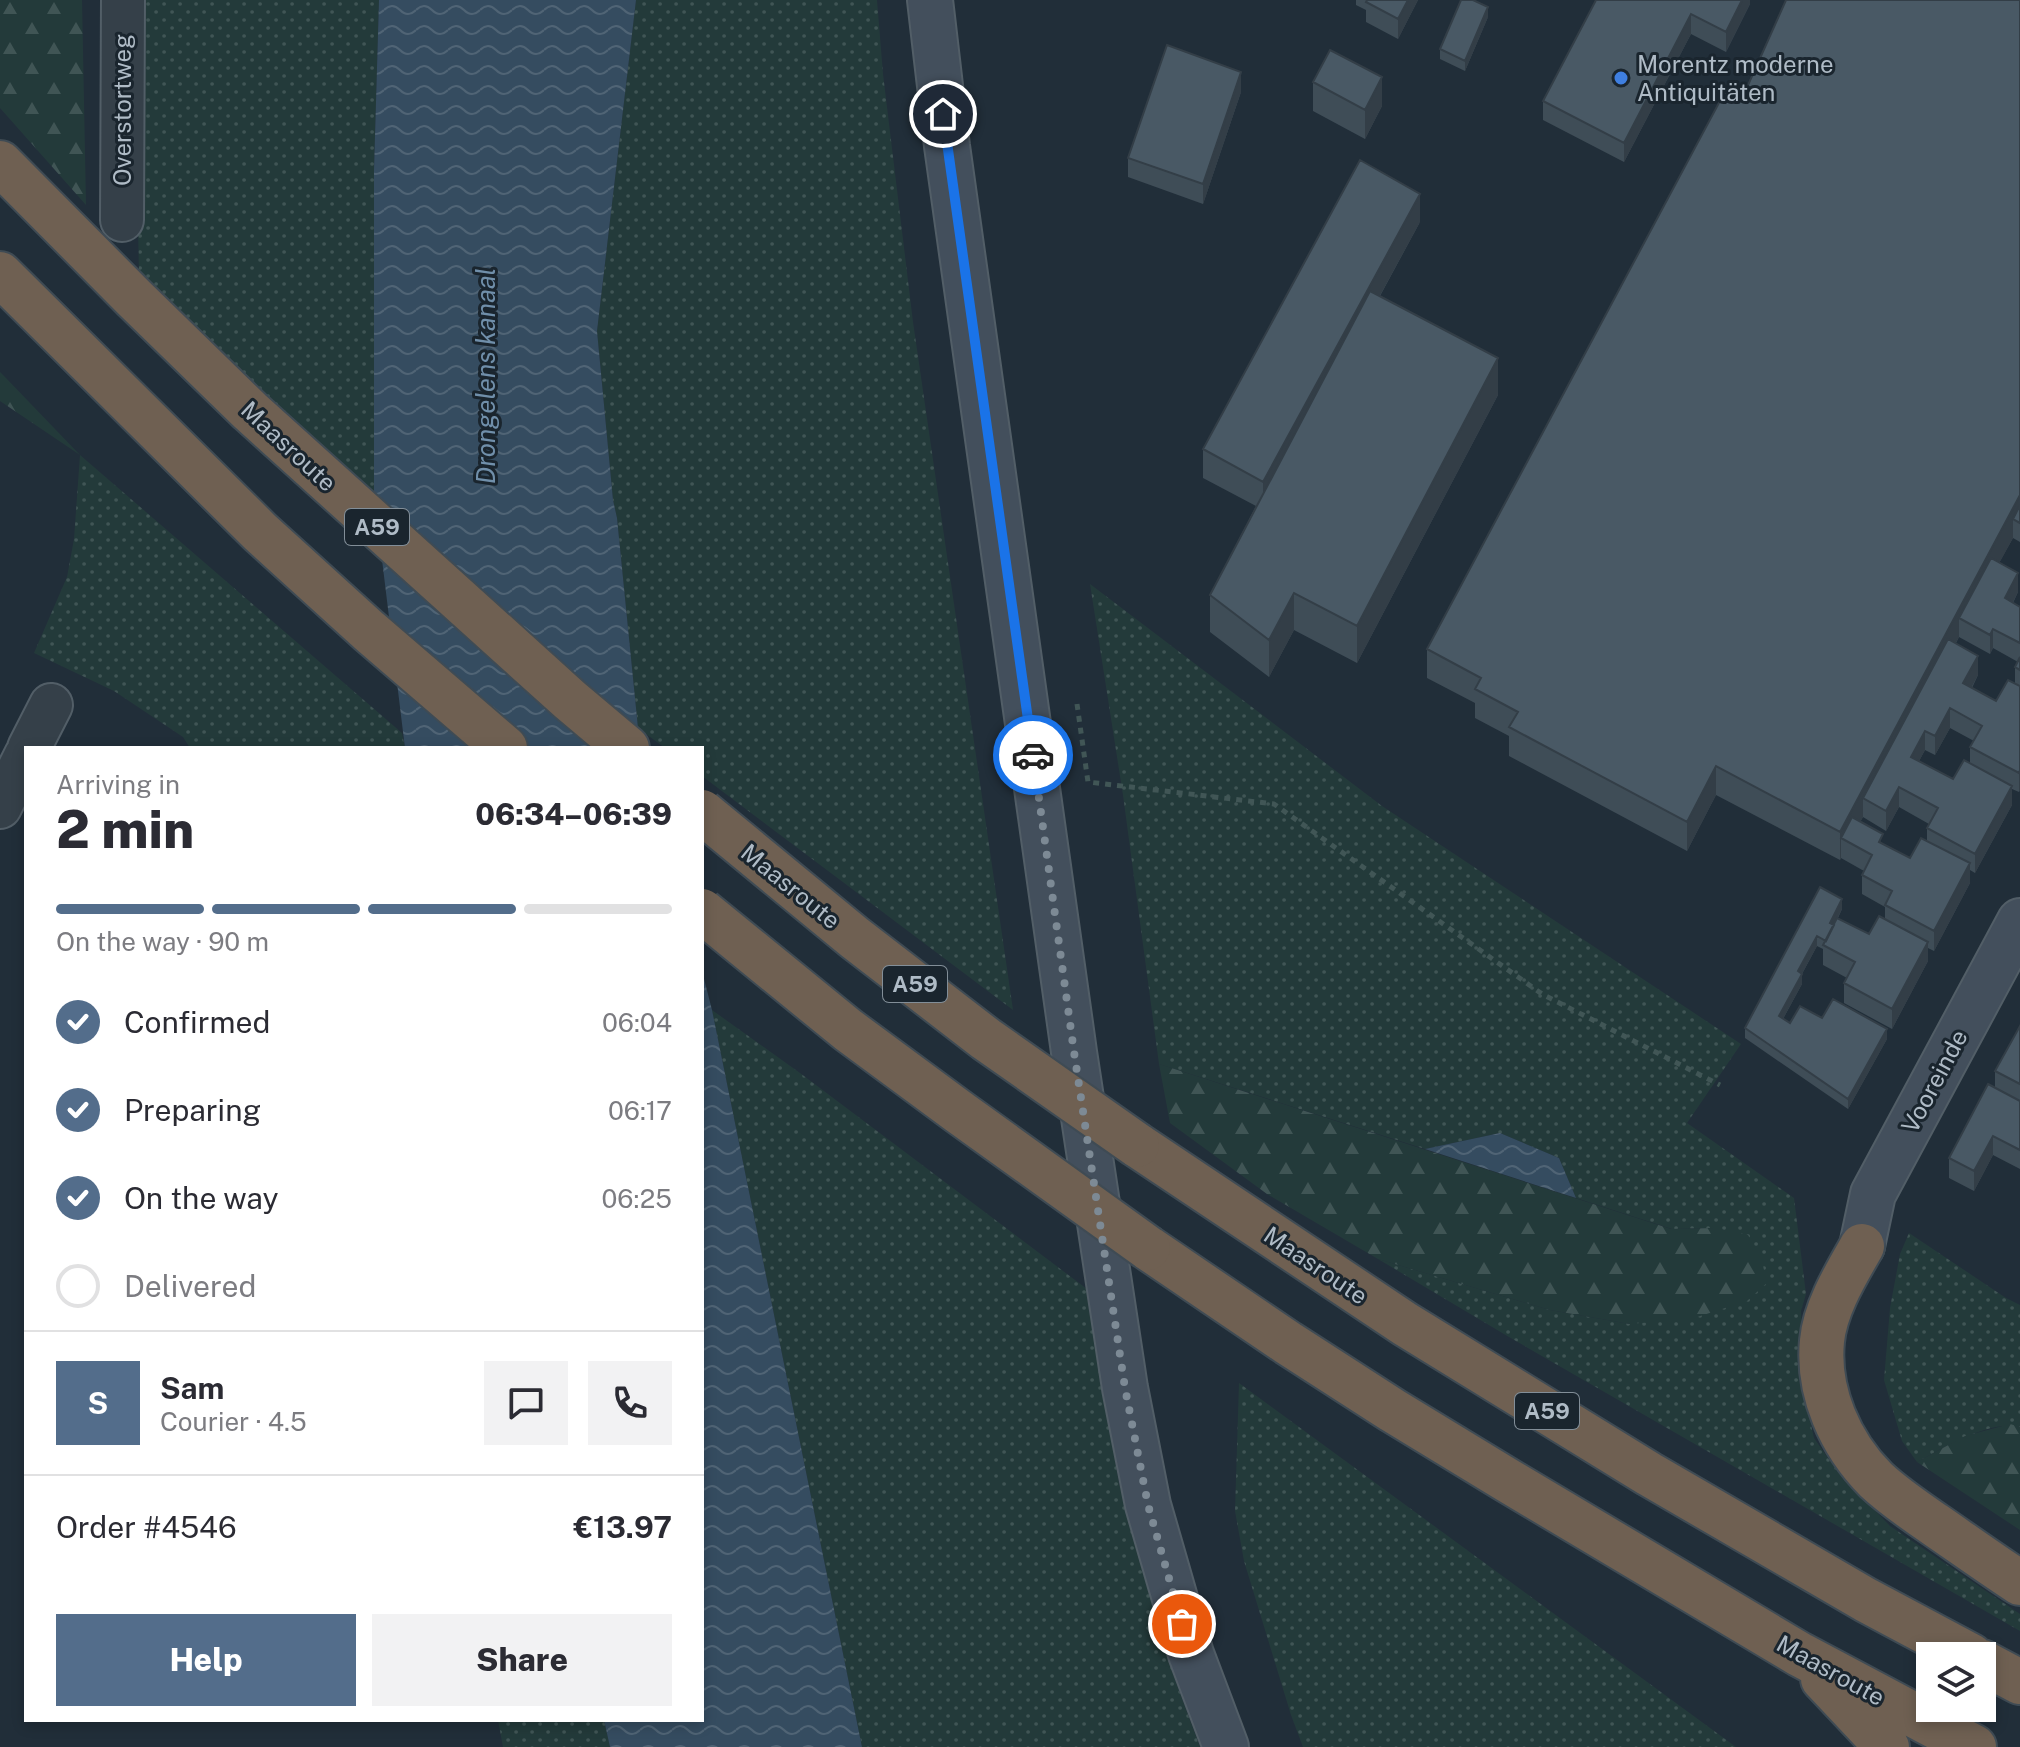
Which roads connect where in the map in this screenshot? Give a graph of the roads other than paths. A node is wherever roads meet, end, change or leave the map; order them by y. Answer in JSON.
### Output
{"nodes":[{"id":1,"x":123,"y":0,"type":"edge"},
{"id":2,"x":930,"y":0,"type":"edge"},
{"id":3,"x":0,"y":163,"type":"edge"},
{"id":4,"x":122,"y":220,"type":"dead end"},
{"id":5,"x":0,"y":274,"type":"edge"},
{"id":6,"x":51,"y":705,"type":"dead end"},
{"id":7,"x":30,"y":746,"type":"edge"},
{"id":8,"x":503,"y":746,"type":"edge"},
{"id":9,"x":625,"y":746,"type":"edge"},
{"id":10,"x":24,"y":759,"type":"edge"},
{"id":11,"x":0,"y":807,"type":"edge"},
{"id":12,"x":704,"y":814,"type":"edge"},
{"id":13,"x":704,"y":913,"type":"edge"},
{"id":14,"x":2020,"y":921,"type":"edge"},
{"id":15,"x":1862,"y":1246,"type":"joint"},
{"id":16,"x":2020,"y":1583,"type":"edge"},
{"id":17,"x":1945,"y":1642,"type":"edge"},
{"id":18,"x":1799,"y":1654,"type":"junction"},
{"id":19,"x":1996,"y":1669,"type":"edge"},
{"id":20,"x":2020,"y":1682,"type":"edge"},
{"id":21,"x":1226,"y":1747,"type":"edge"},
{"id":22,"x":1887,"y":1747,"type":"edge"},
{"id":23,"x":1974,"y":1747,"type":"edge"}],
"edges":[{"from":1,"to":4,"type":"street","name":"Overstortweg"},
{"from":2,"to":21,"type":"main road"},
{"from":3,"to":9,"type":"highway","name":"Maasroute","number":"A59"},
{"from":5,"to":8,"type":"highway"},
{"from":6,"to":7,"type":"street"},
{"from":10,"to":11,"type":"street"},
{"from":12,"to":17,"type":"highway","name":"Maasroute","number":"A59","bridge":true},
{"from":13,"to":18,"type":"highway","name":"Maasroute","bridge":true},
{"from":14,"to":15,"type":"main road","name":"Vooreinde"},
{"from":15,"to":16,"type":"highway"},
{"from":18,"to":22,"type":"highway"},
{"from":18,"to":23,"type":"highway","name":"Maasroute"},
{"from":19,"to":20,"type":"highway"}]}
